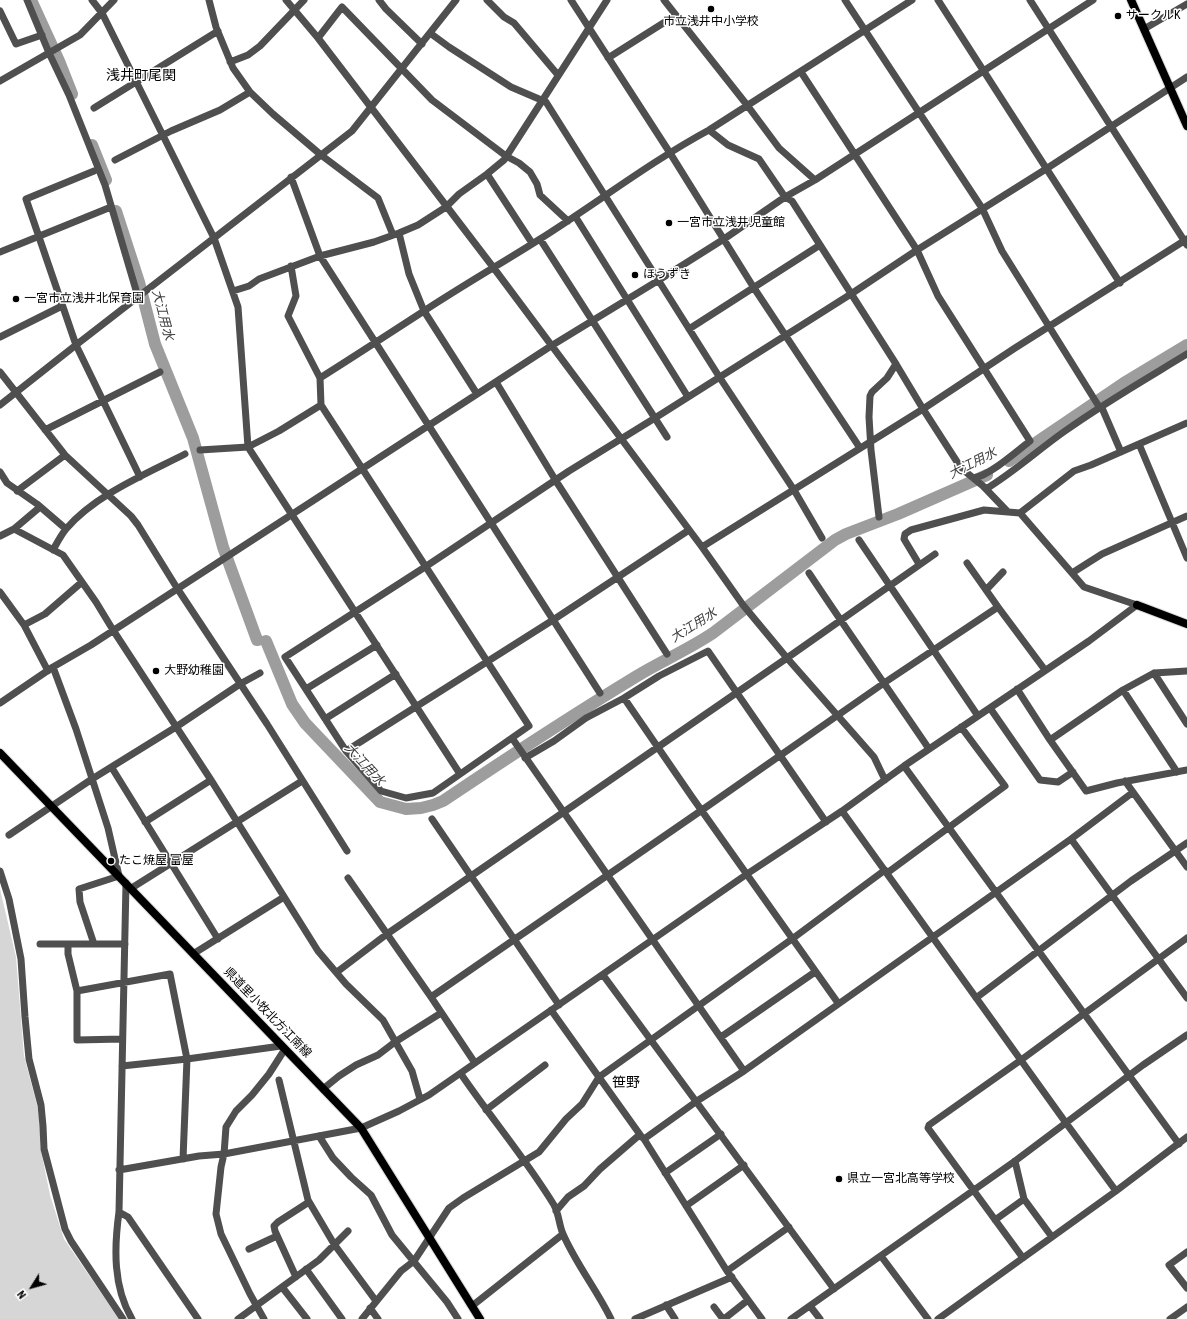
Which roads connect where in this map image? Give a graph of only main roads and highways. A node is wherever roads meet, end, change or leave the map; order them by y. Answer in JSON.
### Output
{"nodes":[{"id":1,"x":1131,"y":0,"type":"edge"},
{"id":2,"x":1187,"y":126,"type":"edge"},
{"id":3,"x":1137,"y":605,"type":"road end"},
{"id":4,"x":1187,"y":624,"type":"edge"},
{"id":5,"x":0,"y":753,"type":"edge"},
{"id":6,"x":476,"y":1318,"type":"edge"}],
"edges":[{"from":1,"to":2,"type":"main road"},
{"from":3,"to":4,"type":"main road"},
{"from":5,"to":6,"type":"main road","name":"県道里小牧北方江南線"}]}
